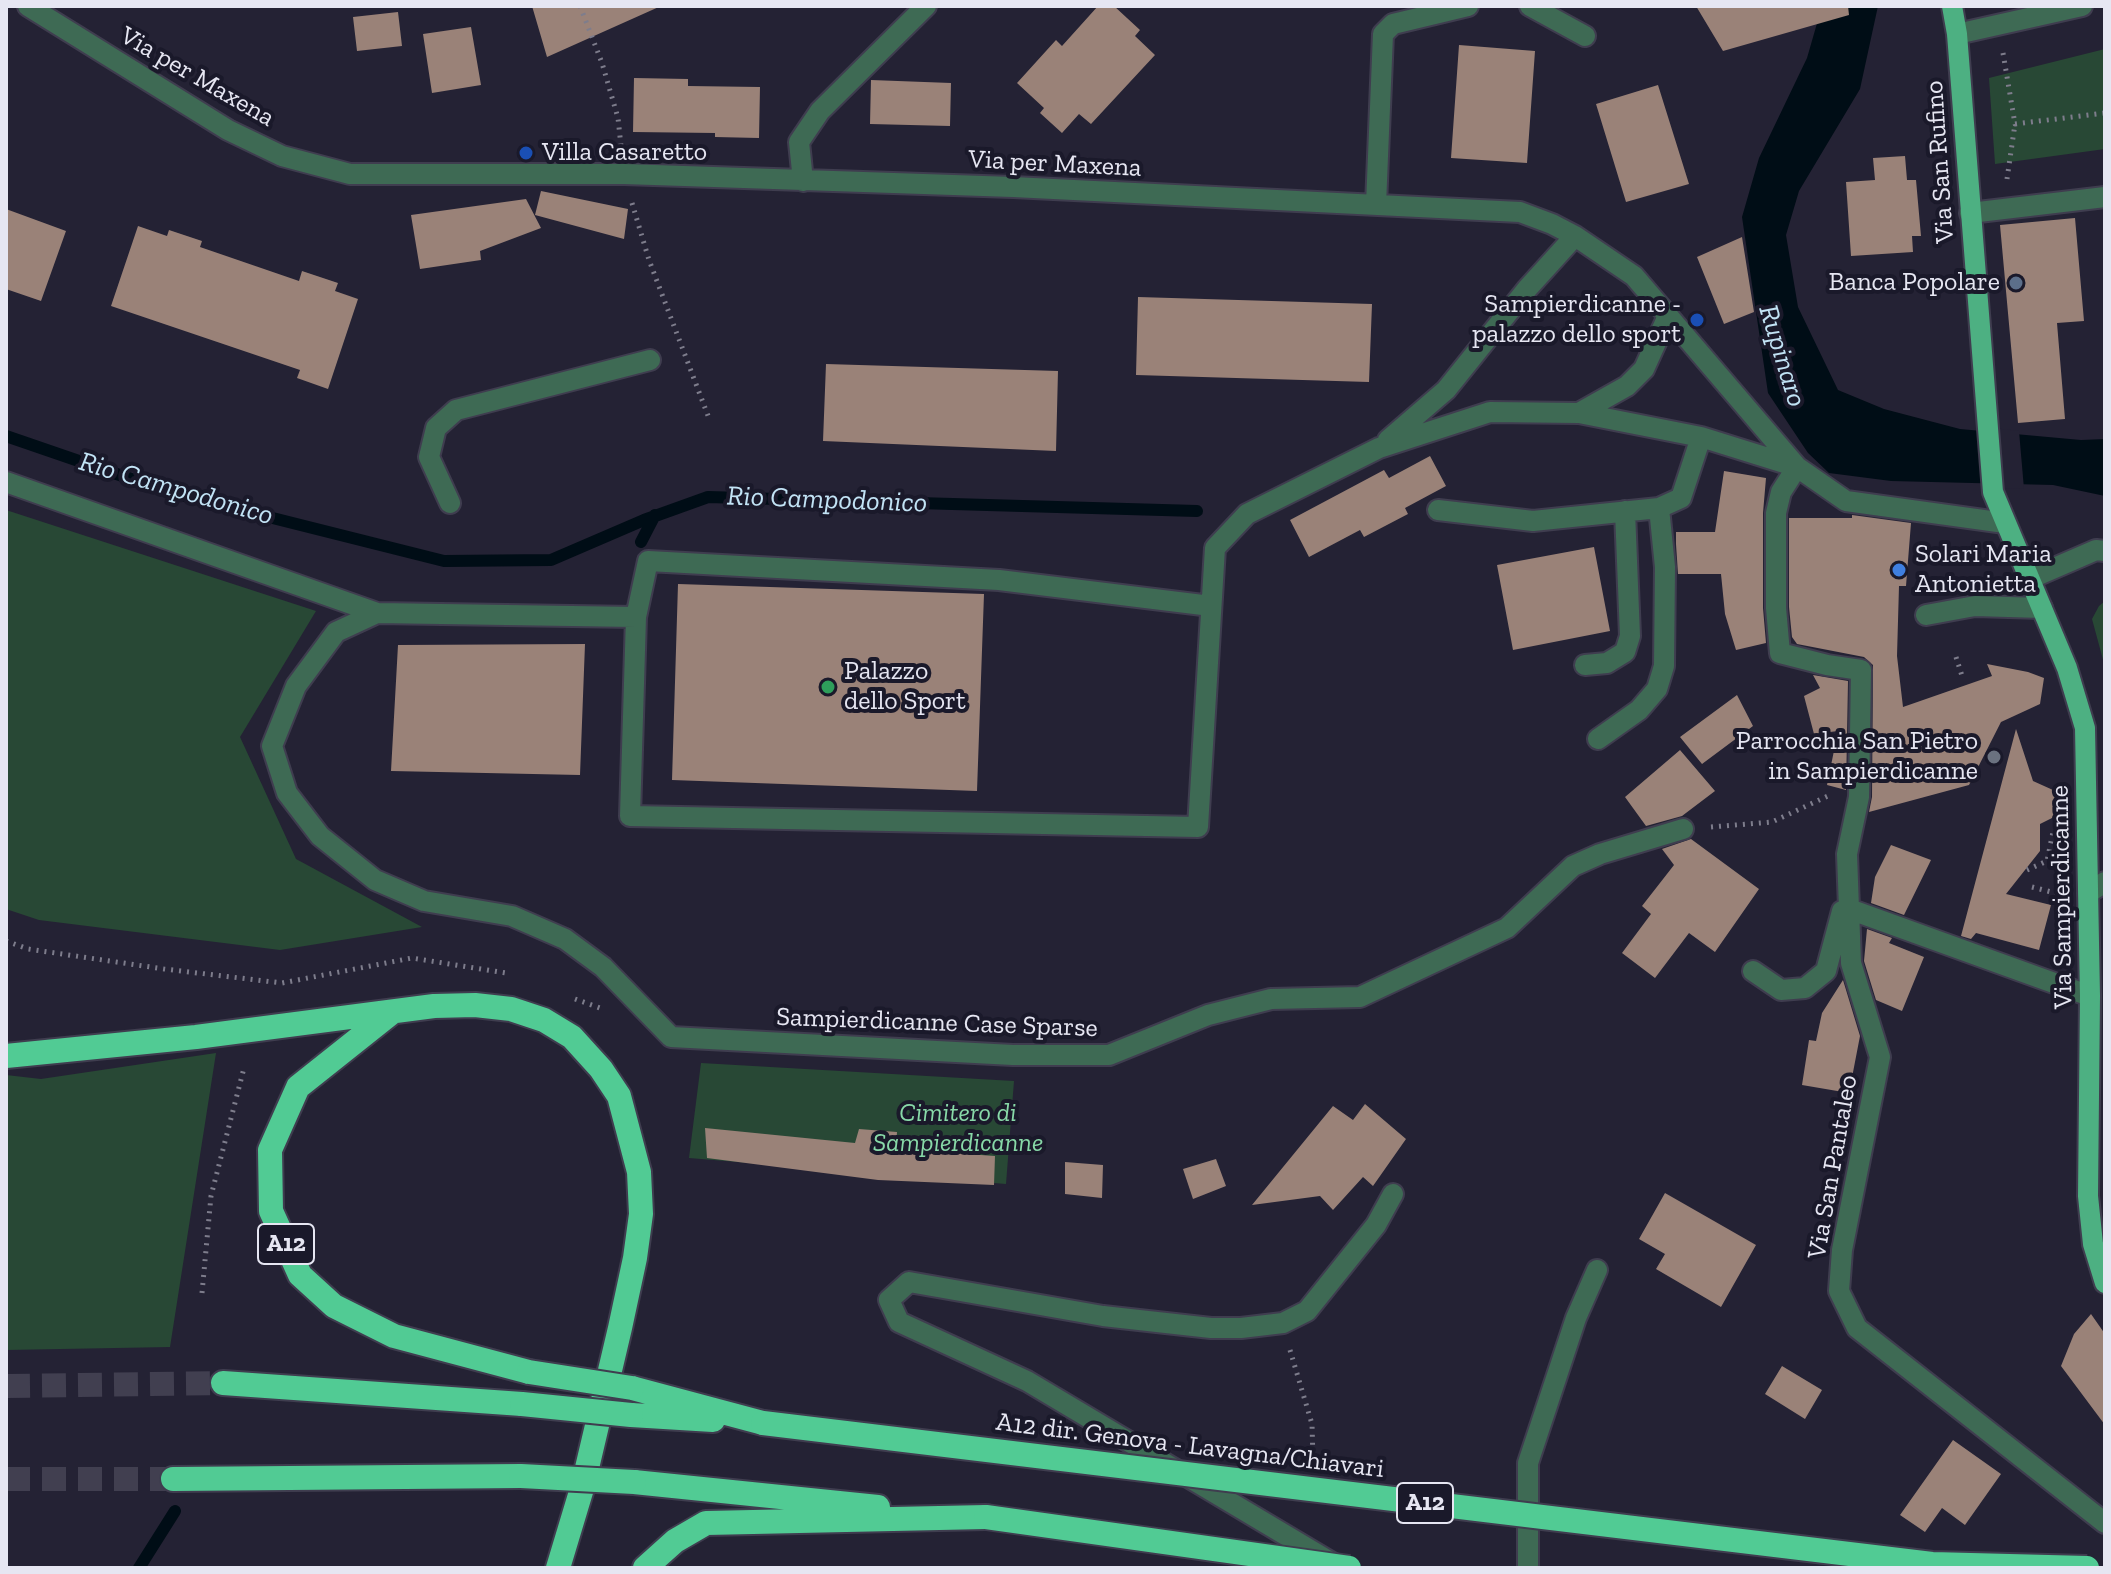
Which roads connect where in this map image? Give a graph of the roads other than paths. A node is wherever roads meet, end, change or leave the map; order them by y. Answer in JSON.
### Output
{"nodes":[{"id":1,"x":28,"y":6,"type":"edge"},
{"id":2,"x":926,"y":6,"type":"edge"},
{"id":3,"x":1468,"y":6,"type":"edge"},
{"id":4,"x":1530,"y":6,"type":"edge"},
{"id":5,"x":1952,"y":6,"type":"edge"},
{"id":6,"x":2082,"y":6,"type":"edge"},
{"id":7,"x":1957,"y":34,"type":"junction"},
{"id":8,"x":1585,"y":36,"type":"dead end"},
{"id":9,"x":803,"y":181,"type":"junction"},
{"id":10,"x":2105,"y":197,"type":"edge"},
{"id":11,"x":1376,"y":205,"type":"junction"},
{"id":12,"x":1970,"y":213,"type":"junction"},
{"id":13,"x":1575,"y":236,"type":"junction"},
{"id":14,"x":1668,"y":316,"type":"junction"},
{"id":15,"x":650,"y":360,"type":"dead end"},
{"id":16,"x":1579,"y":413,"type":"junction"},
{"id":17,"x":1701,"y":437,"type":"junction"},
{"id":18,"x":1379,"y":448,"type":"junction"},
{"id":19,"x":1797,"y":467,"type":"junction"},
{"id":20,"x":6,"y":482,"type":"edge"},
{"id":21,"x":450,"y":503,"type":"dead end"},
{"id":22,"x":1659,"y":508,"type":"junction"},
{"id":23,"x":1438,"y":510,"type":"dead end"},
{"id":24,"x":1625,"y":511,"type":"junction"},
{"id":25,"x":2005,"y":523,"type":"junction"},
{"id":26,"x":2105,"y":551,"type":"edge"},
{"id":27,"x":2029,"y":579,"type":"junction"},
{"id":28,"x":1211,"y":606,"type":"junction"},
{"id":29,"x":2042,"y":608,"type":"junction"},
{"id":30,"x":377,"y":613,"type":"junction"},
{"id":31,"x":1926,"y":615,"type":"dead end"},
{"id":32,"x":636,"y":617,"type":"junction"},
{"id":33,"x":1585,"y":665,"type":"dead end"},
{"id":34,"x":1598,"y":739,"type":"dead end"},
{"id":35,"x":1683,"y":829,"type":"road end"},
{"id":36,"x":2097,"y":888,"type":"edge"},
{"id":37,"x":1849,"y":909,"type":"junction"},
{"id":38,"x":1753,"y":971,"type":"dead end"},
{"id":39,"x":2090,"y":996,"type":"junction"},
{"id":40,"x":393,"y":1011,"type":"junction"},
{"id":41,"x":6,"y":1056,"type":"edge"},
{"id":42,"x":1393,"y":1194,"type":"dead end"},
{"id":43,"x":1597,"y":1270,"type":"dead end"},
{"id":44,"x":2105,"y":1283,"type":"edge"},
{"id":45,"x":223,"y":1383,"type":"tunnel mouth"},
{"id":46,"x":763,"y":1423,"type":"junction"},
{"id":47,"x":173,"y":1479,"type":"tunnel mouth"},
{"id":48,"x":986,"y":1517,"type":"junction"},
{"id":49,"x":2105,"y":1523,"type":"edge"},
{"id":50,"x":558,"y":1568,"type":"edge"},
{"id":51,"x":645,"y":1568,"type":"edge"},
{"id":52,"x":1340,"y":1568,"type":"edge"},
{"id":53,"x":1349,"y":1568,"type":"edge"},
{"id":54,"x":1528,"y":1568,"type":"edge"},
{"id":55,"x":2087,"y":1568,"type":"edge"}],
"edges":[{"from":1,"to":9,"type":"street","name":"Via per Maxena"},
{"from":2,"to":9,"type":"street"},
{"from":3,"to":11,"type":"street"},
{"from":4,"to":8,"type":"street"},
{"from":5,"to":7,"type":"main road","name":"Via San Rufino"},
{"from":6,"to":7,"type":"street"},
{"from":7,"to":12,"type":"main road","name":"Via San Rufino"},
{"from":9,"to":11,"type":"street","name":"Via per Maxena"},
{"from":10,"to":12,"type":"street"},
{"from":11,"to":13,"type":"street","name":"Via per Maxena"},
{"from":12,"to":25,"type":"main road","name":"Via San Rufino"},
{"from":13,"to":14,"type":"street","name":"Via per Maxena"},
{"from":13,"to":18,"type":"street"},
{"from":14,"to":16,"type":"street"},
{"from":14,"to":19,"type":"street","name":"Via per Maxena"},
{"from":15,"to":21,"type":"street"},
{"from":16,"to":17,"type":"street"},
{"from":16,"to":18,"type":"street"},
{"from":17,"to":19,"type":"street"},
{"from":17,"to":22,"type":"street"},
{"from":18,"to":28,"type":"street"},
{"from":19,"to":25,"type":"street","name":"Via per Maxena"},
{"from":19,"to":37,"type":"street","name":"Via San Pantaleo"},
{"from":20,"to":30,"type":"street"},
{"from":22,"to":24,"type":"street"},
{"from":22,"to":34,"type":"street"},
{"from":23,"to":24,"type":"street"},
{"from":24,"to":33,"type":"street"},
{"from":25,"to":27,"type":"main road","name":"Via Sampierdicanne"},
{"from":26,"to":27,"type":"street"},
{"from":27,"to":29,"type":"main road","name":"Via Sampierdicanne"},
{"from":28,"to":32,"type":"street"},
{"from":28,"to":32,"type":"street"},
{"from":29,"to":31,"type":"street"},
{"from":29,"to":36,"type":"main road","name":"Via Sampierdicanne"},
{"from":30,"to":32,"type":"street"},
{"from":30,"to":35,"type":"street","name":"Sampierdicanne Case Sparse"},
{"from":36,"to":39,"type":"main road","name":"Via Sampierdicanne"},
{"from":37,"to":38,"type":"street"},
{"from":37,"to":39,"type":"street"},
{"from":37,"to":49,"type":"street","name":"Via San Pantaleo"},
{"from":39,"to":44,"type":"main road","name":"Via Sampierdicanne"},
{"from":40,"to":41,"type":"highway"},
{"from":40,"to":46,"type":"highway","number":"A12","bridge":true},
{"from":40,"to":50,"type":"highway"},
{"from":42,"to":52,"type":"street"},
{"from":43,"to":54,"type":"street"},
{"from":45,"to":46,"type":"highway","number":"A12","bridge":true},
{"from":46,"to":55,"type":"highway","name":"A12 dir. Genova - Lavagna/Chiavari","number":"A12","bridge":true},
{"from":47,"to":48,"type":"highway","bridge":true},
{"from":48,"to":51,"type":"highway"},
{"from":48,"to":53,"type":"highway","bridge":true}]}
